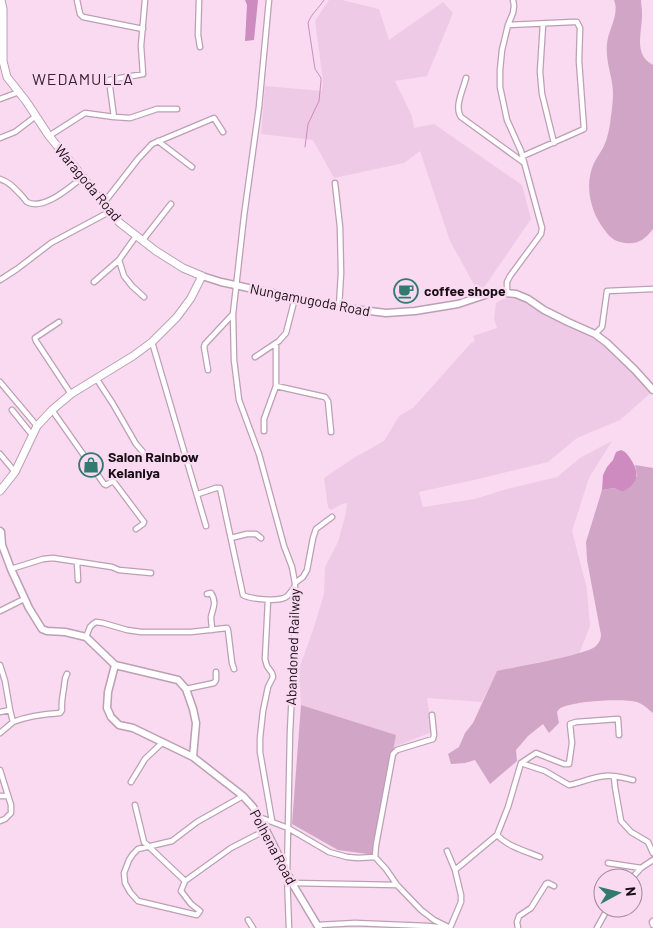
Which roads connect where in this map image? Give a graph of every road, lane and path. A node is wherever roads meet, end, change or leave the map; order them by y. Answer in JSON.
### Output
{"nodes":[{"id":1,"x":1,"y":0,"type":"edge"},
{"id":2,"x":77,"y":0,"type":"edge"},
{"id":3,"x":145,"y":0,"type":"edge"},
{"id":4,"x":199,"y":0,"type":"edge"},
{"id":5,"x":268,"y":0,"type":"edge"},
{"id":6,"x":513,"y":0,"type":"edge"},
{"id":7,"x":543,"y":24,"type":"junction"},
{"id":8,"x":508,"y":25,"type":"junction"},
{"id":9,"x":143,"y":29,"type":"junction"},
{"id":10,"x":2,"y":36,"type":"edge"},
{"id":11,"x":200,"y":47,"type":"dead end"},
{"id":12,"x":2,"y":61,"type":"edge"},
{"id":13,"x":466,"y":78,"type":"dead end"},
{"id":14,"x":19,"y":92,"type":"junction"},
{"id":15,"x":0,"y":99,"type":"edge"},
{"id":16,"x":177,"y":109,"type":"dead end"},
{"id":17,"x":36,"y":116,"type":"junction"},
{"id":18,"x":114,"y":117,"type":"junction"},
{"id":19,"x":223,"y":132,"type":"dead end"},
{"id":20,"x":49,"y":136,"type":"junction"},
{"id":21,"x":0,"y":138,"type":"edge"},
{"id":22,"x":158,"y":141,"type":"junction"},
{"id":23,"x":554,"y":143,"type":"junction"},
{"id":24,"x":523,"y":159,"type":"junction"},
{"id":25,"x":192,"y":167,"type":"dead end"},
{"id":26,"x":83,"y":177,"type":"junction"},
{"id":27,"x":0,"y":179,"type":"edge"},
{"id":28,"x":335,"y":183,"type":"dead end"},
{"id":29,"x":103,"y":204,"type":"junction"},
{"id":30,"x":171,"y":204,"type":"dead end"},
{"id":31,"x":109,"y":212,"type":"junction"},
{"id":32,"x":139,"y":238,"type":"junction"},
{"id":33,"x":119,"y":260,"type":"junction"},
{"id":34,"x":202,"y":276,"type":"junction"},
{"id":35,"x":0,"y":280,"type":"edge"},
{"id":36,"x":94,"y":282,"type":"dead end"},
{"id":37,"x":237,"y":286,"type":"junction"},
{"id":38,"x":653,"y":289,"type":"edge"},
{"id":39,"x":507,"y":293,"type":"junction"},
{"id":40,"x":144,"y":297,"type":"dead end"},
{"id":41,"x":295,"y":298,"type":"junction"},
{"id":42,"x":339,"y":307,"type":"junction"},
{"id":43,"x":233,"y":314,"type":"junction"},
{"id":44,"x":59,"y":322,"type":"dead end"},
{"id":45,"x":595,"y":334,"type":"junction"},
{"id":46,"x":152,"y":342,"type":"junction"},
{"id":47,"x":276,"y":343,"type":"junction"},
{"id":48,"x":255,"y":357,"type":"dead end"},
{"id":49,"x":208,"y":370,"type":"dead end"},
{"id":50,"x":96,"y":378,"type":"junction"},
{"id":51,"x":0,"y":382,"type":"edge"},
{"id":52,"x":276,"y":386,"type":"junction"},
{"id":53,"x":653,"y":390,"type":"edge"},
{"id":54,"x":72,"y":394,"type":"junction"},
{"id":55,"x":12,"y":410,"type":"dead end"},
{"id":56,"x":52,"y":410,"type":"junction"},
{"id":57,"x":37,"y":426,"type":"junction"},
{"id":58,"x":264,"y":432,"type":"dead end"},
{"id":59,"x":331,"y":432,"type":"dead end"},
{"id":60,"x":33,"y":436,"type":"junction"},
{"id":61,"x":143,"y":452,"type":"dead end"},
{"id":62,"x":0,"y":454,"type":"edge"},
{"id":63,"x":15,"y":472,"type":"junction"},
{"id":64,"x":0,"y":491,"type":"edge"},
{"id":65,"x":198,"y":494,"type":"junction"},
{"id":66,"x":332,"y":517,"type":"dead end"},
{"id":67,"x":206,"y":526,"type":"dead end"},
{"id":68,"x":136,"y":529,"type":"dead end"},
{"id":69,"x":0,"y":531,"type":"edge"},
{"id":70,"x":231,"y":538,"type":"junction"},
{"id":71,"x":261,"y":538,"type":"dead end"},
{"id":72,"x":77,"y":562,"type":"junction"},
{"id":73,"x":11,"y":569,"type":"junction"},
{"id":74,"x":151,"y":573,"type":"dead end"},
{"id":75,"x":78,"y":580,"type":"dead end"},
{"id":76,"x":295,"y":585,"type":"junction"},
{"id":77,"x":207,"y":594,"type":"dead end"},
{"id":78,"x":24,"y":599,"type":"junction"},
{"id":79,"x":268,"y":600,"type":"junction"},
{"id":80,"x":0,"y":611,"type":"edge"},
{"id":81,"x":212,"y":630,"type":"junction"},
{"id":82,"x":86,"y":638,"type":"junction"},
{"id":83,"x":0,"y":665,"type":"edge"},
{"id":84,"x":116,"y":665,"type":"junction"},
{"id":85,"x":234,"y":669,"type":"dead end"},
{"id":86,"x":216,"y":672,"type":"dead end"},
{"id":87,"x":67,"y":674,"type":"dead end"},
{"id":88,"x":186,"y":689,"type":"junction"},
{"id":89,"x":10,"y":710,"type":"junction"},
{"id":90,"x":0,"y":712,"type":"edge"},
{"id":91,"x":432,"y":715,"type":"dead end"},
{"id":92,"x":13,"y":722,"type":"junction"},
{"id":93,"x":0,"y":733,"type":"edge"},
{"id":94,"x":620,"y":735,"type":"dead end"},
{"id":95,"x":164,"y":742,"type":"junction"},
{"id":96,"x":193,"y":757,"type":"junction"},
{"id":97,"x":521,"y":763,"type":"junction"},
{"id":98,"x":0,"y":770,"type":"edge"},
{"id":99,"x":614,"y":776,"type":"junction"},
{"id":100,"x":633,"y":780,"type":"dead end"},
{"id":101,"x":132,"y":782,"type":"dead end"},
{"id":102,"x":0,"y":796,"type":"edge"},
{"id":103,"x":8,"y":796,"type":"junction"},
{"id":104,"x":243,"y":796,"type":"junction"},
{"id":105,"x":135,"y":805,"type":"dead end"},
{"id":106,"x":257,"y":817,"type":"junction"},
{"id":107,"x":0,"y":821,"type":"edge"},
{"id":108,"x":272,"y":821,"type":"junction"},
{"id":109,"x":288,"y":828,"type":"junction"},
{"id":110,"x":266,"y":830,"type":"junction"},
{"id":111,"x":496,"y":835,"type":"junction"},
{"id":112,"x":149,"y":847,"type":"junction"},
{"id":113,"x":448,"y":851,"type":"dead end"},
{"id":114,"x":653,"y":853,"type":"edge"},
{"id":115,"x":375,"y":856,"type":"junction"},
{"id":116,"x":540,"y":857,"type":"dead end"},
{"id":117,"x":653,"y":860,"type":"edge"},
{"id":118,"x":608,"y":863,"type":"dead end"},
{"id":119,"x":641,"y":868,"type":"joint"},
{"id":120,"x":455,"y":870,"type":"junction"},
{"id":121,"x":287,"y":874,"type":"junction"},
{"id":122,"x":185,"y":881,"type":"junction"},
{"id":123,"x":292,"y":883,"type":"junction"},
{"id":124,"x":397,"y":886,"type":"junction"},
{"id":125,"x":554,"y":886,"type":"dead end"},
{"id":126,"x":248,"y":920,"type":"dead end"},
{"id":127,"x":653,"y":921,"type":"edge"},
{"id":128,"x":653,"y":925,"type":"edge"},
{"id":129,"x":318,"y":927,"type":"edge"},
{"id":130,"x":253,"y":928,"type":"edge"},
{"id":131,"x":289,"y":928,"type":"edge"},
{"id":132,"x":450,"y":928,"type":"edge"},
{"id":133,"x":518,"y":928,"type":"edge"}],
"edges":[{"from":1,"to":10,"type":"main road","name":"Waragoda Road"},
{"from":2,"to":9,"type":"street"},
{"from":3,"to":9,"type":"street"},
{"from":4,"to":11,"type":"street"},
{"from":5,"to":37,"type":"street","name":"Abandoned Railway"},
{"from":6,"to":8,"type":"street"},
{"from":7,"to":8,"type":"street"},
{"from":7,"to":23,"type":"street"},
{"from":7,"to":23,"type":"street"},
{"from":8,"to":24,"type":"street"},
{"from":9,"to":18,"type":"street"},
{"from":10,"to":12,"type":"main road","name":"Waragoda Road"},
{"from":12,"to":14,"type":"main road","name":"Waragoda Road"},
{"from":13,"to":24,"type":"street"},
{"from":14,"to":15,"type":"street"},
{"from":14,"to":17,"type":"main road","name":"Waragoda Road"},
{"from":16,"to":18,"type":"street"},
{"from":17,"to":20,"type":"main road","name":"Waragoda Road"},
{"from":17,"to":21,"type":"street"},
{"from":18,"to":20,"type":"street"},
{"from":19,"to":22,"type":"street"},
{"from":20,"to":26,"type":"main road","name":"Waragoda Road"},
{"from":22,"to":25,"type":"street"},
{"from":22,"to":29,"type":"street"},
{"from":23,"to":24,"type":"street"},
{"from":24,"to":39,"type":"street"},
{"from":26,"to":27,"type":"street"},
{"from":26,"to":29,"type":"main road","name":"Waragoda Road"},
{"from":28,"to":42,"type":"street"},
{"from":29,"to":31,"type":"main road","name":"Waragoda Road"},
{"from":30,"to":32,"type":"street"},
{"from":31,"to":32,"type":"main road","name":"Waragoda Road"},
{"from":31,"to":35,"type":"street"},
{"from":32,"to":33,"type":"street"},
{"from":32,"to":34,"type":"main road","name":"Waragoda Road"},
{"from":33,"to":36,"type":"street"},
{"from":33,"to":40,"type":"street"},
{"from":34,"to":37,"type":"street","name":"Nungamugoda Road"},
{"from":34,"to":46,"type":"main road"},
{"from":37,"to":41,"type":"street","name":"Nungamugoda Road"},
{"from":37,"to":43,"type":"street","name":"Abandoned Railway"},
{"from":38,"to":45,"type":"street"},
{"from":39,"to":42,"type":"street","name":"Nungamugoda Road"},
{"from":39,"to":45,"type":"street","name":"Nungamugoda Road"},
{"from":41,"to":42,"type":"street","name":"Nungamugoda Road"},
{"from":41,"to":47,"type":"street"},
{"from":43,"to":49,"type":"street"},
{"from":43,"to":76,"type":"street","name":"Abandoned Railway"},
{"from":44,"to":54,"type":"street"},
{"from":45,"to":53,"type":"street","name":"Nungamugoda Road"},
{"from":46,"to":50,"type":"main road"},
{"from":46,"to":65,"type":"street"},
{"from":47,"to":48,"type":"street"},
{"from":47,"to":52,"type":"street"},
{"from":50,"to":54,"type":"main road"},
{"from":50,"to":61,"type":"street"},
{"from":51,"to":57,"type":"street"},
{"from":52,"to":58,"type":"street"},
{"from":52,"to":59,"type":"street"},
{"from":54,"to":56,"type":"main road"},
{"from":55,"to":60,"type":"street"},
{"from":56,"to":57,"type":"main road"},
{"from":56,"to":68,"type":"street"},
{"from":57,"to":60,"type":"main road"},
{"from":60,"to":63,"type":"main road"},
{"from":62,"to":63,"type":"street"},
{"from":63,"to":64,"type":"main road"},
{"from":65,"to":67,"type":"street"},
{"from":65,"to":70,"type":"street"},
{"from":66,"to":76,"type":"street"},
{"from":69,"to":73,"type":"street"},
{"from":70,"to":71,"type":"street"},
{"from":70,"to":79,"type":"street"},
{"from":72,"to":73,"type":"street"},
{"from":72,"to":74,"type":"street"},
{"from":72,"to":75,"type":"street"},
{"from":73,"to":78,"type":"street"},
{"from":76,"to":79,"type":"street"},
{"from":76,"to":109,"type":"street","name":"Abandoned Railway"},
{"from":77,"to":81,"type":"street"},
{"from":78,"to":80,"type":"street"},
{"from":78,"to":82,"type":"street"},
{"from":79,"to":108,"type":"street"},
{"from":81,"to":82,"type":"street"},
{"from":81,"to":85,"type":"street"},
{"from":82,"to":84,"type":"street"},
{"from":83,"to":89,"type":"street"},
{"from":84,"to":88,"type":"street"},
{"from":84,"to":95,"type":"street","name":"Polhena Road"},
{"from":86,"to":88,"type":"street"},
{"from":87,"to":92,"type":"street"},
{"from":88,"to":96,"type":"street"},
{"from":89,"to":90,"type":"street"},
{"from":89,"to":92,"type":"street"},
{"from":91,"to":115,"type":"street"},
{"from":92,"to":93,"type":"street"},
{"from":94,"to":97,"type":"street"},
{"from":95,"to":96,"type":"street","name":"Polhena Road"},
{"from":95,"to":101,"type":"street"},
{"from":96,"to":104,"type":"street","name":"Polhena Road"},
{"from":97,"to":99,"type":"street"},
{"from":97,"to":111,"type":"street"},
{"from":98,"to":103,"type":"street"},
{"from":99,"to":100,"type":"street"},
{"from":99,"to":114,"type":"street"},
{"from":102,"to":103,"type":"street"},
{"from":103,"to":107,"type":"street"},
{"from":104,"to":106,"type":"street","name":"Polhena Road"},
{"from":104,"to":112,"type":"street"},
{"from":105,"to":112,"type":"street"},
{"from":106,"to":108,"type":"street"},
{"from":106,"to":110,"type":"street","name":"Polhena Road"},
{"from":108,"to":109,"type":"street"},
{"from":109,"to":115,"type":"street"},
{"from":109,"to":121,"type":"street","name":"Abandoned Railway"},
{"from":110,"to":121,"type":"street","name":"Polhena Road"},
{"from":110,"to":122,"type":"street"},
{"from":111,"to":116,"type":"street"},
{"from":111,"to":120,"type":"street"},
{"from":112,"to":122,"type":"street"},
{"from":112,"to":122,"type":"street"},
{"from":113,"to":120,"type":"street"},
{"from":115,"to":124,"type":"street"},
{"from":117,"to":119,"type":"street"},
{"from":118,"to":119,"type":"street"},
{"from":120,"to":132,"type":"street"},
{"from":121,"to":123,"type":"street","name":"Polhena Road"},
{"from":121,"to":131,"type":"street","name":"Abandoned Railway"},
{"from":123,"to":124,"type":"street"},
{"from":123,"to":129,"type":"street","name":"Polhena Road"},
{"from":124,"to":132,"type":"street"},
{"from":125,"to":133,"type":"street"},
{"from":126,"to":130,"type":"street"},
{"from":127,"to":128,"type":"street"},
{"from":129,"to":132,"type":"street"}]}
